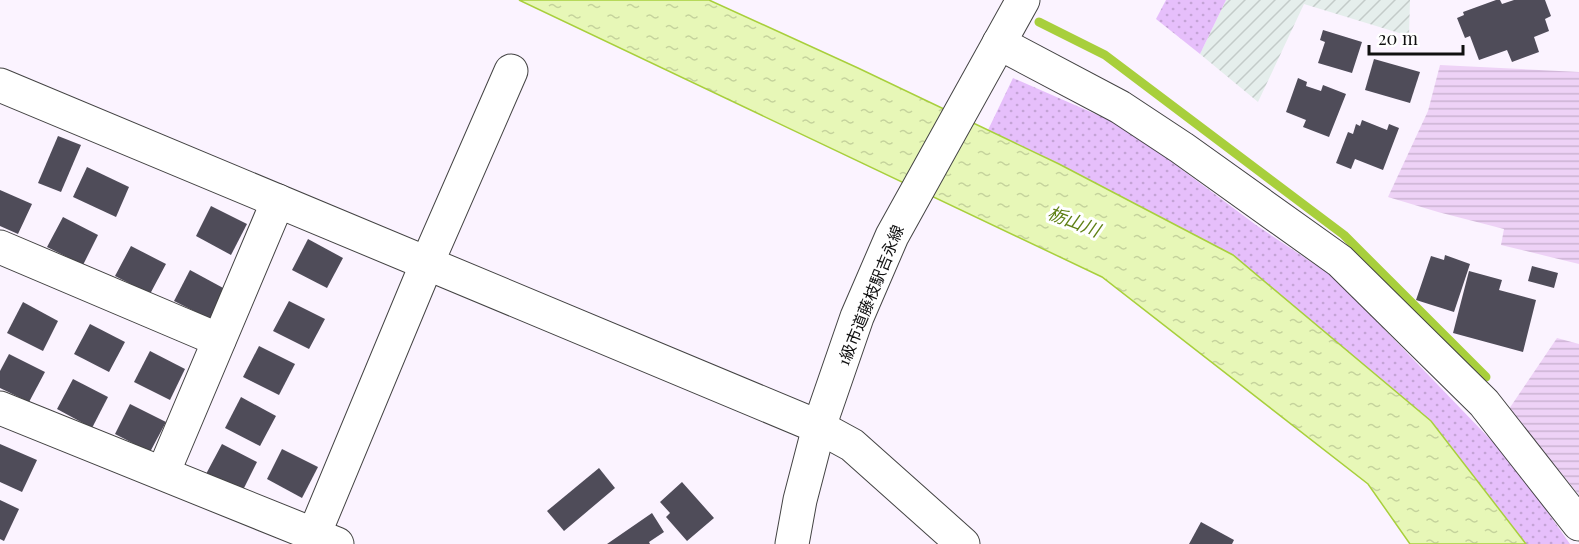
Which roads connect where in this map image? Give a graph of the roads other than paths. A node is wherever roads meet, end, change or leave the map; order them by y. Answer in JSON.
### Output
{"nodes":[{"id":1,"x":1023,"y":0,"type":"edge"},
{"id":2,"x":994,"y":52,"type":"junction"},
{"id":3,"x":511,"y":71,"type":"dead end"},
{"id":4,"x":0,"y":85,"type":"edge"},
{"id":5,"x":278,"y":201,"type":"junction"},
{"id":6,"x":0,"y":247,"type":"edge"},
{"id":7,"x":427,"y":263,"type":"junction"},
{"id":8,"x":219,"y":340,"type":"junction"},
{"id":9,"x":0,"y":408,"type":"edge"},
{"id":10,"x":819,"y":427,"type":"junction"},
{"id":11,"x":163,"y":473,"type":"junction"},
{"id":12,"x":1579,"y":524,"type":"edge"},
{"id":13,"x":320,"y":541,"type":"edge"},
{"id":14,"x":792,"y":544,"type":"edge"},
{"id":15,"x":963,"y":544,"type":"edge"}],
"edges":[{"from":1,"to":2,"type":"street","name":"1級市道藤枝駅吉永線"},
{"from":2,"to":10,"type":"street","name":"1級市道藤枝駅吉永線"},
{"from":2,"to":12,"type":"street"},
{"from":3,"to":7,"type":"street"},
{"from":4,"to":5,"type":"street"},
{"from":5,"to":7,"type":"street"},
{"from":5,"to":8,"type":"street"},
{"from":6,"to":8,"type":"street"},
{"from":7,"to":10,"type":"street"},
{"from":7,"to":13,"type":"street"},
{"from":8,"to":11,"type":"street"},
{"from":9,"to":11,"type":"street"},
{"from":10,"to":14,"type":"street","name":"1級市道藤枝駅吉永線"},
{"from":10,"to":15,"type":"street"},
{"from":11,"to":13,"type":"street"}]}
